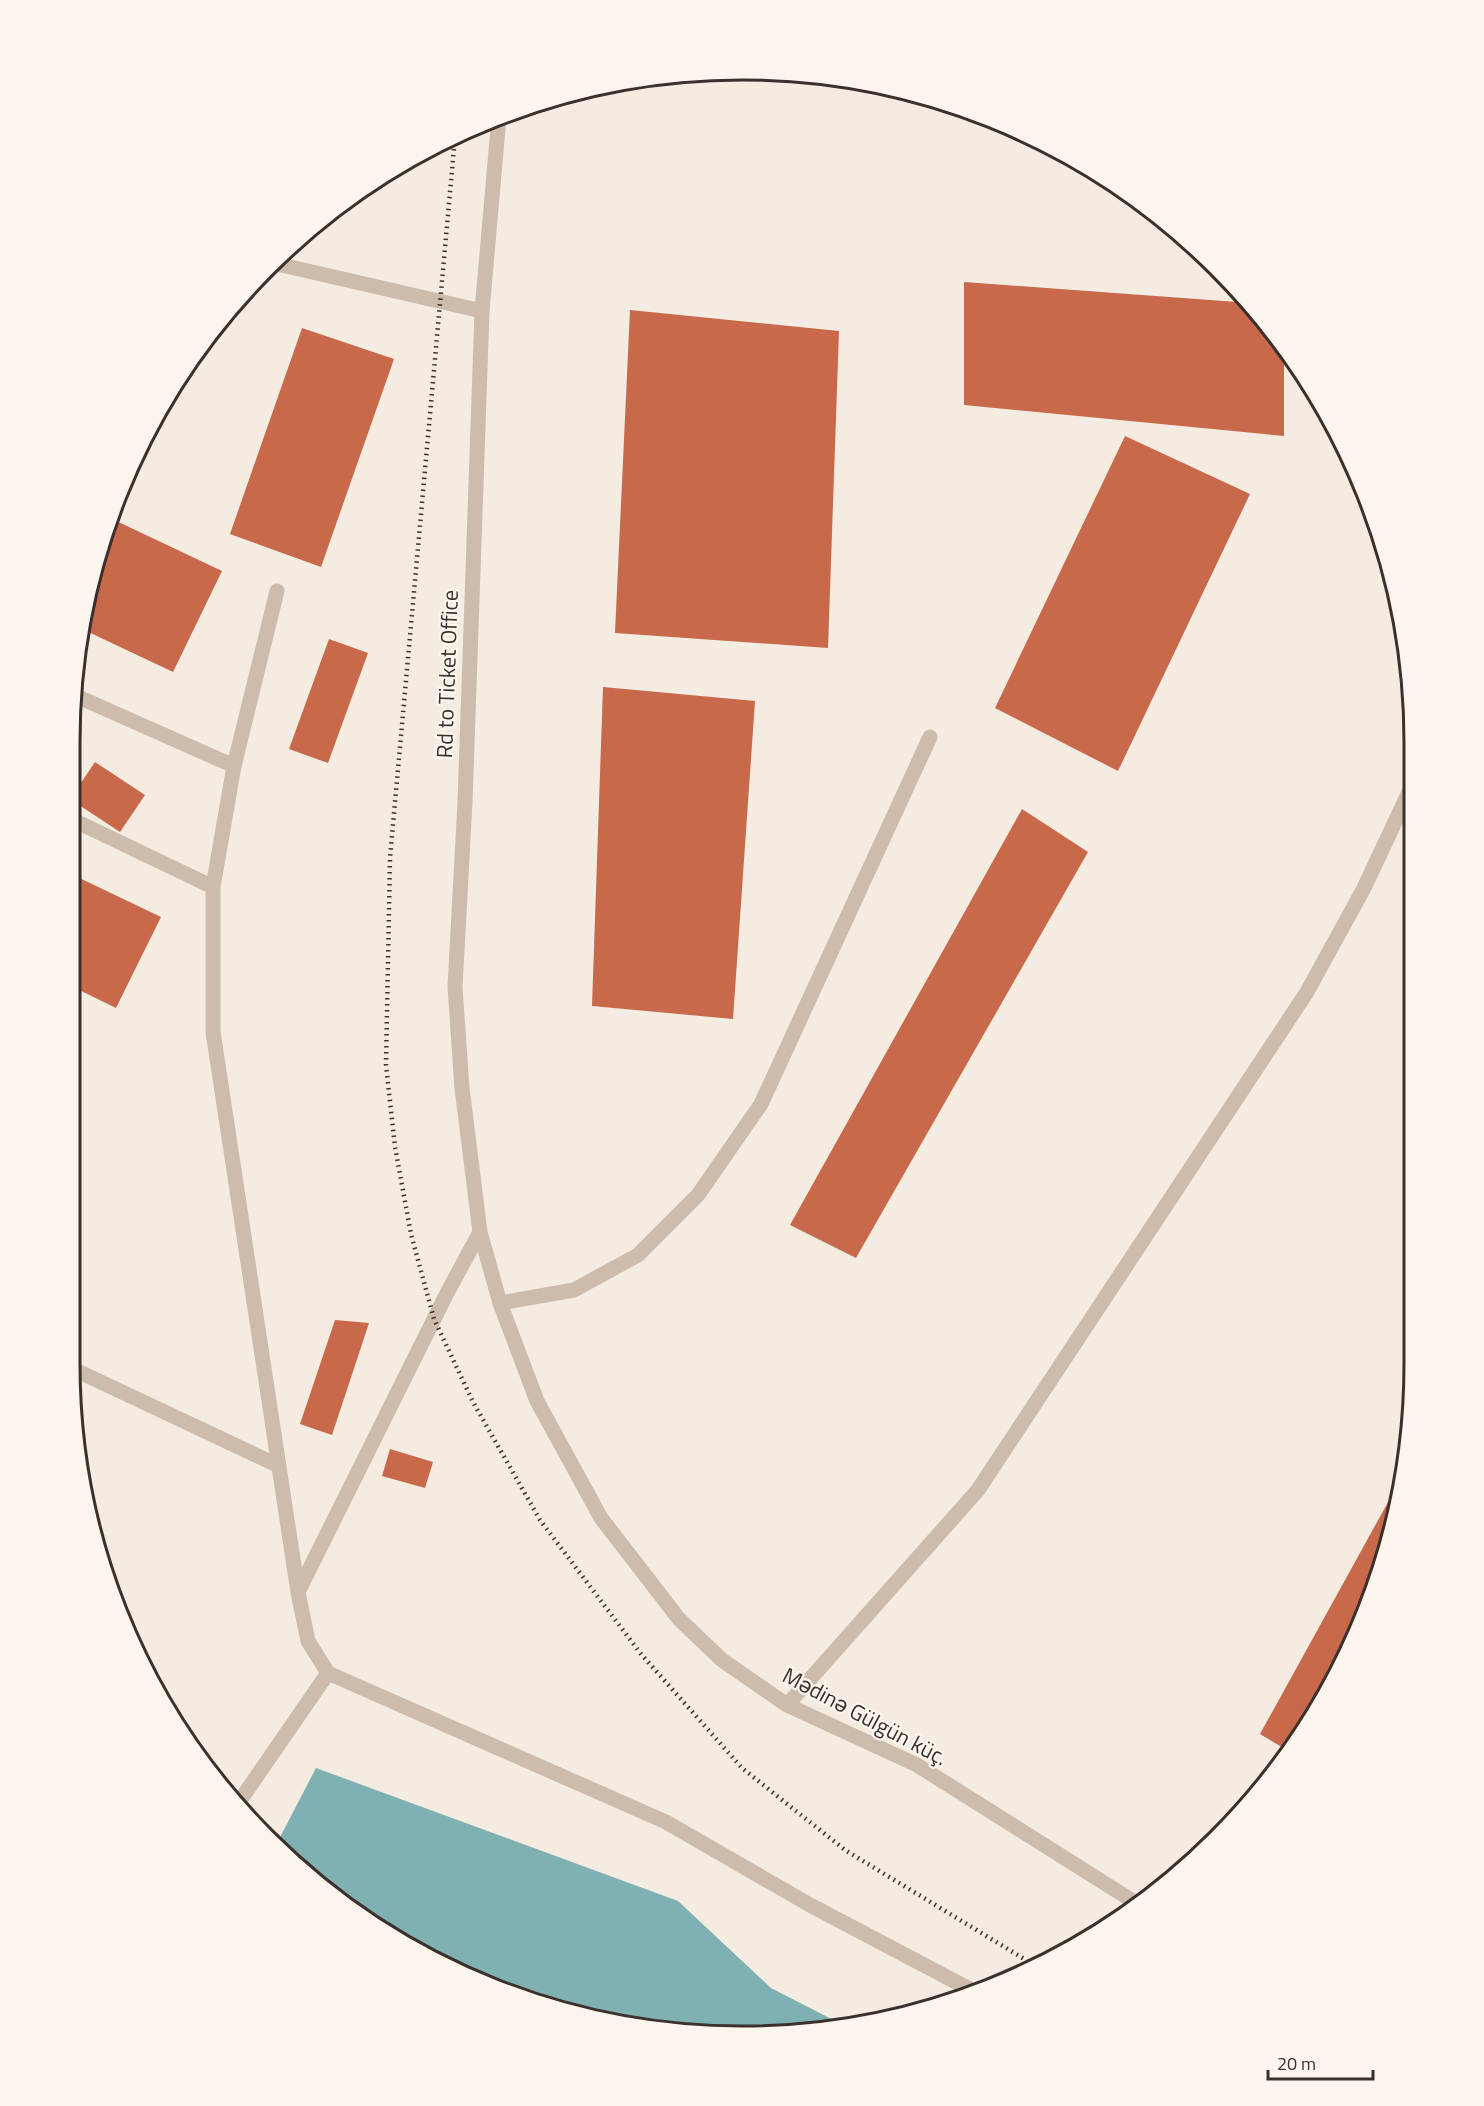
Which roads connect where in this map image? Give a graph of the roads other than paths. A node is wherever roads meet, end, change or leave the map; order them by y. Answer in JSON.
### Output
{"nodes":[{"id":1,"x":498,"y":126,"type":"edge"},
{"id":2,"x":283,"y":265,"type":"edge"},
{"id":3,"x":482,"y":311,"type":"junction"},
{"id":4,"x":277,"y":591,"type":"dead end"},
{"id":5,"x":81,"y":698,"type":"edge"},
{"id":6,"x":930,"y":737,"type":"dead end"},
{"id":7,"x":234,"y":766,"type":"junction"},
{"id":8,"x":1404,"y":803,"type":"edge"},
{"id":9,"x":80,"y":823,"type":"edge"},
{"id":10,"x":213,"y":886,"type":"junction"},
{"id":11,"x":480,"y":1232,"type":"junction"},
{"id":12,"x":500,"y":1303,"type":"junction"},
{"id":13,"x":80,"y":1372,"type":"edge"},
{"id":14,"x":279,"y":1466,"type":"junction"},
{"id":15,"x":298,"y":1592,"type":"junction"},
{"id":16,"x":328,"y":1673,"type":"junction"},
{"id":17,"x":788,"y":1705,"type":"junction"},
{"id":18,"x":242,"y":1798,"type":"edge"},
{"id":19,"x":1131,"y":1900,"type":"edge"},
{"id":20,"x":965,"y":1987,"type":"edge"}],
"edges":[{"from":1,"to":3,"type":"street","name":"Rd to Ticket Office"},
{"from":2,"to":3,"type":"street"},
{"from":3,"to":11,"type":"street","name":"Rd to Ticket Office"},
{"from":4,"to":7,"type":"street"},
{"from":5,"to":7,"type":"street"},
{"from":6,"to":12,"type":"street"},
{"from":7,"to":10,"type":"street"},
{"from":8,"to":17,"type":"street"},
{"from":9,"to":10,"type":"street"},
{"from":10,"to":14,"type":"street"},
{"from":11,"to":12,"type":"street","name":"Mədinə Gülgün küç."},
{"from":11,"to":15,"type":"street"},
{"from":12,"to":17,"type":"street","name":"Mədinə Gülgün küç."},
{"from":13,"to":14,"type":"street"},
{"from":14,"to":15,"type":"street"},
{"from":15,"to":16,"type":"street"},
{"from":16,"to":18,"type":"street"},
{"from":16,"to":20,"type":"street"},
{"from":17,"to":19,"type":"street","name":"Mədinə Gülgün küç."}]}
